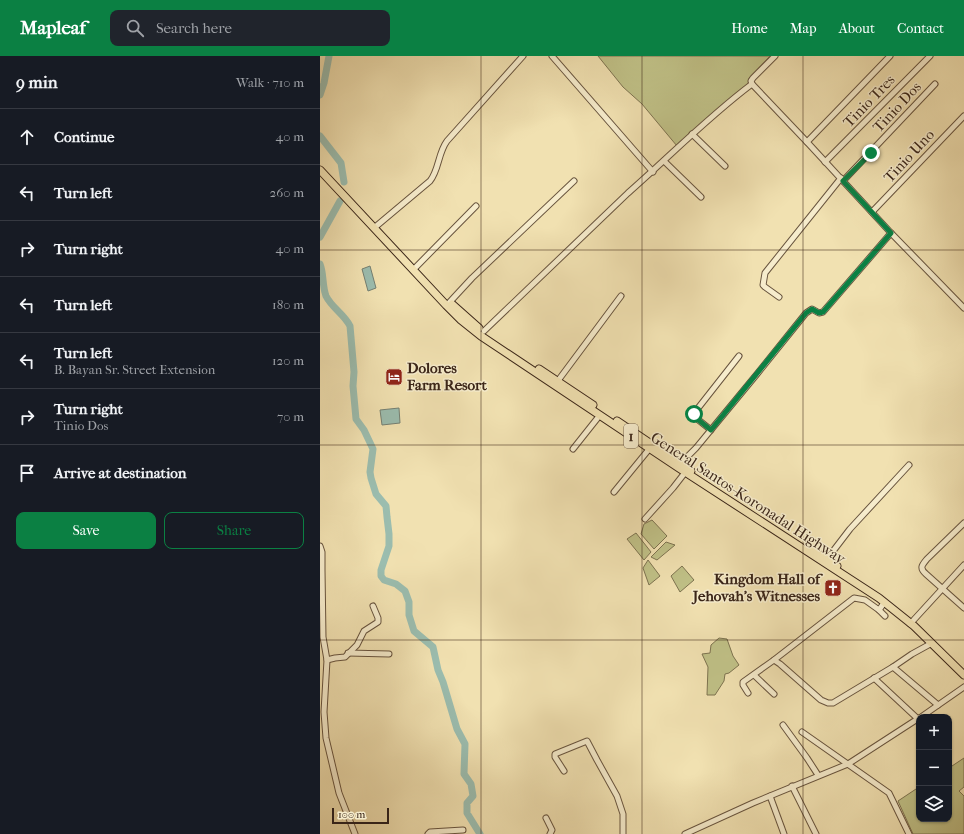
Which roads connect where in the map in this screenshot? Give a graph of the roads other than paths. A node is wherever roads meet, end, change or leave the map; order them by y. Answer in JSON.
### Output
{"nodes":[{"id":1,"x":523,"y":56,"type":"edge"},
{"id":2,"x":552,"y":56,"type":"edge"},
{"id":3,"x":775,"y":56,"type":"edge"},
{"id":4,"x":890,"y":56,"type":"edge"},
{"id":5,"x":930,"y":56,"type":"edge"},
{"id":6,"x":752,"y":84,"type":"junction"},
{"id":7,"x":935,"y":84,"type":"dead end"},
{"id":8,"x":964,"y":116,"type":"edge"},
{"id":9,"x":692,"y":134,"type":"junction"},
{"id":10,"x":807,"y":142,"type":"junction"},
{"id":11,"x":664,"y":161,"type":"junction"},
{"id":12,"x":825,"y":162,"type":"junction"},
{"id":13,"x":725,"y":166,"type":"dead end"},
{"id":14,"x":320,"y":170,"type":"edge"},
{"id":15,"x":653,"y":172,"type":"junction"},
{"id":16,"x":842,"y":179,"type":"junction"},
{"id":17,"x":574,"y":181,"type":"dead end"},
{"id":18,"x":700,"y":197,"type":"dead end"},
{"id":19,"x":476,"y":206,"type":"dead end"},
{"id":20,"x":872,"y":212,"type":"junction"},
{"id":21,"x":375,"y":227,"type":"junction"},
{"id":22,"x":891,"y":233,"type":"junction"},
{"id":23,"x":416,"y":267,"type":"junction"},
{"id":24,"x":621,"y":296,"type":"dead end"},
{"id":25,"x":779,"y":297,"type":"dead end"},
{"id":26,"x":448,"y":304,"type":"junction"},
{"id":27,"x":964,"y":308,"type":"edge"},
{"id":28,"x":484,"y":331,"type":"junction"},
{"id":29,"x":503,"y":348,"type":"junction"},
{"id":30,"x":739,"y":356,"type":"dead end"},
{"id":31,"x":557,"y":382,"type":"junction"},
{"id":32,"x":600,"y":416,"type":"junction"},
{"id":33,"x":711,"y":430,"type":"junction"},
{"id":34,"x":650,"y":448,"type":"junction"},
{"id":35,"x":573,"y":449,"type":"dead end"},
{"id":36,"x":909,"y":465,"type":"dead end"},
{"id":37,"x":680,"y":466,"type":"junction"},
{"id":38,"x":687,"y":470,"type":"junction"},
{"id":39,"x":614,"y":492,"type":"dead end"},
{"id":40,"x":645,"y":519,"type":"dead end"},
{"id":41,"x":964,"y":523,"type":"edge"},
{"id":42,"x":320,"y":546,"type":"edge"},
{"id":43,"x":827,"y":558,"type":"junction"},
{"id":44,"x":964,"y":566,"type":"edge"},
{"id":45,"x":942,"y":589,"type":"junction"},
{"id":46,"x":884,"y":603,"type":"junction"},
{"id":47,"x":373,"y":606,"type":"dead end"},
{"id":48,"x":964,"y":608,"type":"edge"},
{"id":49,"x":879,"y":610,"type":"junction"},
{"id":50,"x":885,"y":616,"type":"dead end"},
{"id":51,"x":912,"y":622,"type":"junction"},
{"id":52,"x":932,"y":643,"type":"junction"},
{"id":53,"x":322,"y":652,"type":"edge"},
{"id":54,"x":348,"y":653,"type":"junction"},
{"id":55,"x":389,"y":654,"type":"dead end"},
{"id":56,"x":327,"y":660,"type":"junction"},
{"id":57,"x":774,"y":660,"type":"junction"},
{"id":58,"x":893,"y":667,"type":"junction"},
{"id":59,"x":964,"y":669,"type":"edge"},
{"id":60,"x":754,"y":674,"type":"junction"},
{"id":61,"x":964,"y":675,"type":"edge"},
{"id":62,"x":874,"y":678,"type":"junction"},
{"id":63,"x":964,"y":687,"type":"edge"},
{"id":64,"x":748,"y":693,"type":"dead end"},
{"id":65,"x":774,"y":694,"type":"dead end"},
{"id":66,"x":938,"y":705,"type":"junction"},
{"id":67,"x":925,"y":714,"type":"edge"},
{"id":68,"x":916,"y":715,"type":"edge"},
{"id":69,"x":916,"y":720,"type":"edge"},
{"id":70,"x":783,"y":725,"type":"dead end"},
{"id":71,"x":802,"y":732,"type":"dead end"},
{"id":72,"x":848,"y":764,"type":"junction"},
{"id":73,"x":564,"y":771,"type":"dead end"},
{"id":74,"x":818,"y":775,"type":"junction"},
{"id":75,"x":792,"y":786,"type":"junction"},
{"id":76,"x":770,"y":796,"type":"junction"},
{"id":77,"x":546,"y":818,"type":"dead end"},
{"id":78,"x":463,"y":830,"type":"dead end"},
{"id":79,"x":355,"y":834,"type":"edge"},
{"id":80,"x":428,"y":834,"type":"edge"},
{"id":81,"x":550,"y":834,"type":"edge"},
{"id":82,"x":623,"y":834,"type":"edge"},
{"id":83,"x":685,"y":834,"type":"edge"},
{"id":84,"x":784,"y":834,"type":"edge"},
{"id":85,"x":816,"y":834,"type":"edge"},
{"id":86,"x":909,"y":834,"type":"edge"}],
"edges":[{"from":1,"to":21,"type":"street"},
{"from":2,"to":15,"type":"street"},
{"from":3,"to":6,"type":"street"},
{"from":4,"to":10,"type":"street"},
{"from":5,"to":12,"type":"street","name":"Tinio Tres"},
{"from":6,"to":9,"type":"street"},
{"from":6,"to":10,"type":"street"},
{"from":7,"to":16,"type":"street","name":"Tinio Dos"},
{"from":8,"to":20,"type":"street","name":"Tinio Uno"},
{"from":9,"to":11,"type":"street"},
{"from":9,"to":13,"type":"street"},
{"from":10,"to":12,"type":"street"},
{"from":11,"to":15,"type":"street"},
{"from":11,"to":18,"type":"street"},
{"from":12,"to":16,"type":"street"},
{"from":14,"to":21,"type":"highway","name":"General Santos-Koronadal Highway","number":"1"},
{"from":15,"to":28,"type":"street"},
{"from":16,"to":20,"type":"street"},
{"from":16,"to":25,"type":"street","name":"Tinio Dos"},
{"from":17,"to":26,"type":"street"},
{"from":19,"to":23,"type":"street"},
{"from":20,"to":22,"type":"street"},
{"from":21,"to":23,"type":"highway","name":"General Santos-Koronadal Highway","number":"1"},
{"from":21,"to":26,"type":"highway","name":"General Santos-Koronadal Highway","number":"1"},
{"from":22,"to":27,"type":"street"},
{"from":22,"to":33,"type":"street"},
{"from":23,"to":26,"type":"highway","name":"General Santos-Koronadal Highway","number":"1"},
{"from":24,"to":31,"type":"street"},
{"from":26,"to":28,"type":"highway","name":"General Santos-Koronadal Highway","number":"1"},
{"from":26,"to":29,"type":"highway","name":"General Santos-Koronadal Highway","number":"1"},
{"from":28,"to":29,"type":"highway","name":"General Santos-Koronadal Highway","number":"1"},
{"from":29,"to":31,"type":"highway","name":"General Santos-Koronadal Highway","number":"1"},
{"from":29,"to":32,"type":"highway","name":"General Santos-Koronadal Highway","number":"1"},
{"from":30,"to":33,"type":"street"},
{"from":31,"to":37,"type":"highway","name":"General Santos-Koronadal Highway","number":"1"},
{"from":32,"to":34,"type":"highway","name":"General Santos-Koronadal Highway","number":"1"},
{"from":32,"to":35,"type":"street"},
{"from":33,"to":37,"type":"street"},
{"from":34,"to":37,"type":"highway","name":"General Santos-Koronadal Highway","number":"1"},
{"from":34,"to":39,"type":"street"},
{"from":36,"to":43,"type":"street"},
{"from":37,"to":38,"type":"highway","name":"General Santos-Koronadal Highway","number":"1"},
{"from":38,"to":40,"type":"street"},
{"from":38,"to":43,"type":"highway","name":"General Santos-Koronadal Highway","number":"1"},
{"from":38,"to":46,"type":"highway","name":"General Santos-Koronadal Highway","number":"1"},
{"from":41,"to":45,"type":"street"},
{"from":42,"to":53,"type":"street"},
{"from":43,"to":51,"type":"highway","name":"General Santos-Koronadal Highway","number":"1"},
{"from":44,"to":45,"type":"street"},
{"from":45,"to":48,"type":"street"},
{"from":45,"to":51,"type":"street"},
{"from":46,"to":49,"type":"street"},
{"from":46,"to":51,"type":"highway","name":"General Santos-Koronadal Highway","number":"1"},
{"from":47,"to":54,"type":"street"},
{"from":49,"to":50,"type":"street"},
{"from":49,"to":57,"type":"street"},
{"from":51,"to":52,"type":"highway","name":"General Santos-Koronadal Highway","number":"1"},
{"from":51,"to":59,"type":"highway","name":"General Santos-Koronadal Highway","number":"1"},
{"from":52,"to":58,"type":"street"},
{"from":52,"to":61,"type":"highway","name":"General Santos-Koronadal Highway","number":"1"},
{"from":53,"to":56,"type":"street"},
{"from":54,"to":55,"type":"street"},
{"from":54,"to":56,"type":"street"},
{"from":56,"to":79,"type":"street"},
{"from":57,"to":60,"type":"street"},
{"from":57,"to":62,"type":"street"},
{"from":58,"to":62,"type":"street"},
{"from":58,"to":66,"type":"street"},
{"from":60,"to":64,"type":"street"},
{"from":60,"to":65,"type":"street"},
{"from":62,"to":68,"type":"street"},
{"from":63,"to":66,"type":"street"},
{"from":66,"to":67,"type":"street"},
{"from":69,"to":72,"type":"street"},
{"from":70,"to":74,"type":"street"},
{"from":71,"to":72,"type":"street"},
{"from":72,"to":74,"type":"street"},
{"from":72,"to":86,"type":"street"},
{"from":73,"to":82,"type":"street"},
{"from":74,"to":75,"type":"street"},
{"from":75,"to":76,"type":"street"},
{"from":75,"to":85,"type":"street"},
{"from":76,"to":83,"type":"street"},
{"from":76,"to":84,"type":"street"},
{"from":77,"to":81,"type":"street"},
{"from":78,"to":80,"type":"street"}]}
